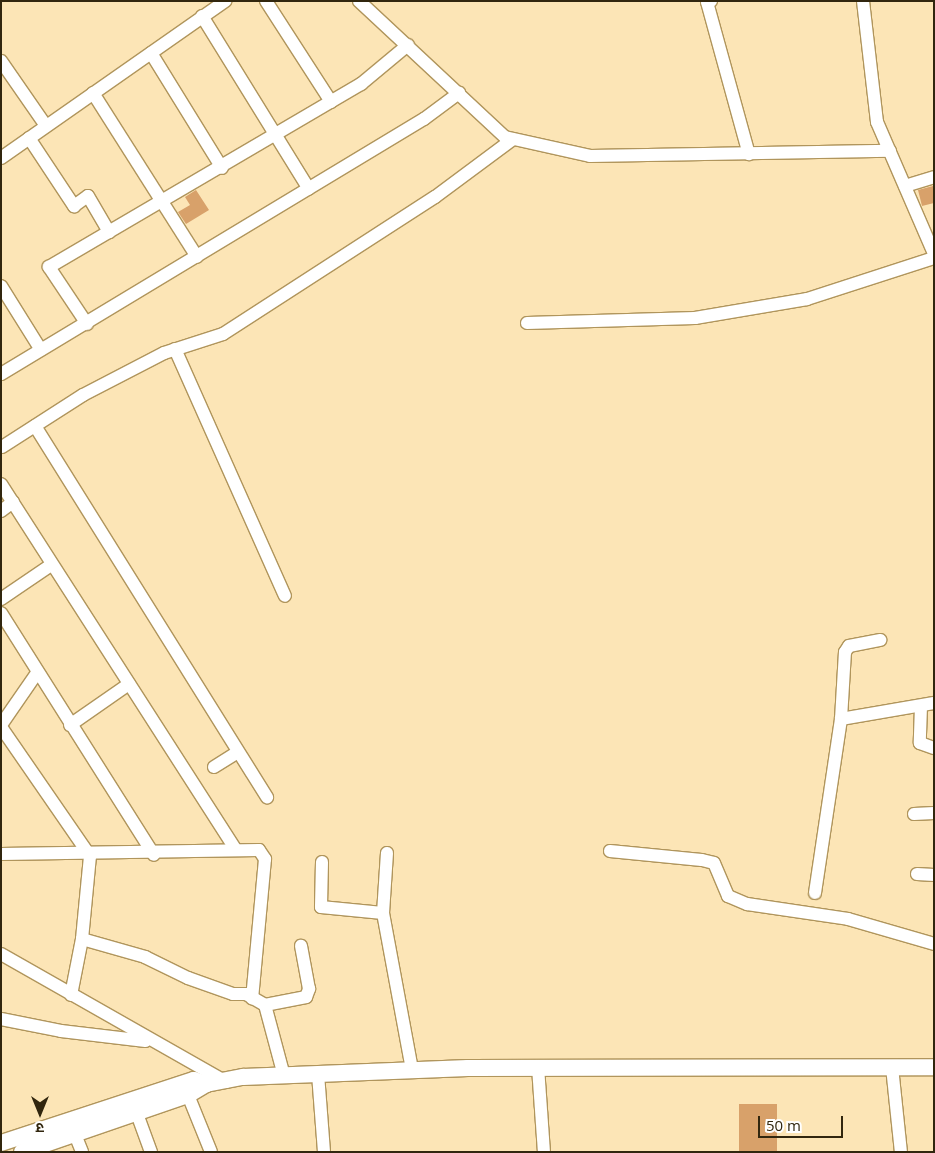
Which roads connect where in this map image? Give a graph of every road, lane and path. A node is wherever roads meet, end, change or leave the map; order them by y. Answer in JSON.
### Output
{"nodes":[{"id":1,"x":225,"y":1,"type":"edge"},
{"id":2,"x":266,"y":1,"type":"edge"},
{"id":3,"x":359,"y":1,"type":"edge"},
{"id":4,"x":711,"y":1,"type":"edge"},
{"id":5,"x":863,"y":1,"type":"edge"},
{"id":6,"x":202,"y":16,"type":"junction"},
{"id":7,"x":408,"y":45,"type":"junction"},
{"id":8,"x":151,"y":53,"type":"junction"},
{"id":9,"x":1,"y":61,"type":"edge"},
{"id":10,"x":93,"y":93,"type":"junction"},
{"id":11,"x":459,"y":93,"type":"junction"},
{"id":12,"x":331,"y":102,"type":"junction"},
{"id":13,"x":46,"y":126,"type":"junction"},
{"id":14,"x":276,"y":135,"type":"junction"},
{"id":15,"x":29,"y":138,"type":"junction"},
{"id":16,"x":513,"y":139,"type":"junction"},
{"id":17,"x":890,"y":151,"type":"junction"},
{"id":18,"x":749,"y":154,"type":"junction"},
{"id":19,"x":1,"y":158,"type":"edge"},
{"id":20,"x":222,"y":168,"type":"junction"},
{"id":21,"x":934,"y":177,"type":"edge"},
{"id":22,"x":905,"y":186,"type":"junction"},
{"id":23,"x":309,"y":189,"type":"junction"},
{"id":24,"x":162,"y":202,"type":"junction"},
{"id":25,"x":109,"y":232,"type":"junction"},
{"id":26,"x":934,"y":254,"type":"edge"},
{"id":27,"x":198,"y":257,"type":"junction"},
{"id":28,"x":934,"y":258,"type":"edge"},
{"id":29,"x":1,"y":286,"type":"edge"},
{"id":30,"x":7,"y":306,"type":"edge"},
{"id":31,"x":527,"y":323,"type":"dead end"},
{"id":32,"x":87,"y":324,"type":"junction"},
{"id":33,"x":175,"y":349,"type":"junction"},
{"id":34,"x":41,"y":350,"type":"junction"},
{"id":35,"x":1,"y":374,"type":"edge"},
{"id":36,"x":35,"y":426,"type":"junction"},
{"id":37,"x":2,"y":447,"type":"edge"},
{"id":38,"x":1,"y":484,"type":"edge"},
{"id":39,"x":13,"y":502,"type":"junction"},
{"id":40,"x":1,"y":511,"type":"edge"},
{"id":41,"x":51,"y":565,"type":"junction"},
{"id":42,"x":285,"y":596,"type":"dead end"},
{"id":43,"x":1,"y":599,"type":"edge"},
{"id":44,"x":1,"y":613,"type":"edge"},
{"id":45,"x":880,"y":640,"type":"dead end"},
{"id":46,"x":37,"y":672,"type":"junction"},
{"id":47,"x":129,"y":684,"type":"junction"},
{"id":48,"x":927,"y":705,"type":"edge"},
{"id":49,"x":840,"y":719,"type":"junction"},
{"id":50,"x":70,"y":725,"type":"junction"},
{"id":51,"x":1,"y":726,"type":"edge"},
{"id":52,"x":934,"y":748,"type":"edge"},
{"id":53,"x":238,"y":752,"type":"junction"},
{"id":54,"x":214,"y":767,"type":"dead end"},
{"id":55,"x":267,"y":797,"type":"dead end"},
{"id":56,"x":934,"y":813,"type":"edge"},
{"id":57,"x":914,"y":814,"type":"dead end"},
{"id":58,"x":235,"y":849,"type":"junction"},
{"id":59,"x":610,"y":851,"type":"dead end"},
{"id":60,"x":387,"y":853,"type":"dead end"},
{"id":61,"x":1,"y":854,"type":"edge"},
{"id":62,"x":154,"y":855,"type":"junction"},
{"id":63,"x":90,"y":856,"type":"junction"},
{"id":64,"x":322,"y":862,"type":"dead end"},
{"id":65,"x":917,"y":874,"type":"dead end"},
{"id":66,"x":934,"y":875,"type":"edge"},
{"id":67,"x":815,"y":893,"type":"dead end"},
{"id":68,"x":383,"y":913,"type":"junction"},
{"id":69,"x":82,"y":939,"type":"junction"},
{"id":70,"x":934,"y":944,"type":"edge"},
{"id":71,"x":301,"y":946,"type":"dead end"},
{"id":72,"x":1,"y":954,"type":"edge"},
{"id":73,"x":71,"y":995,"type":"junction"},
{"id":74,"x":252,"y":998,"type":"junction"},
{"id":75,"x":265,"y":1005,"type":"junction"},
{"id":76,"x":1,"y":1019,"type":"edge"},
{"id":77,"x":153,"y":1042,"type":"junction"},
{"id":78,"x":892,"y":1067,"type":"junction"},
{"id":79,"x":934,"y":1067,"type":"edge"},
{"id":80,"x":538,"y":1068,"type":"junction"},
{"id":81,"x":412,"y":1070,"type":"junction"},
{"id":82,"x":318,"y":1074,"type":"junction"},
{"id":83,"x":284,"y":1076,"type":"junction"},
{"id":84,"x":226,"y":1082,"type":"junction"},
{"id":85,"x":206,"y":1084,"type":"junction"},
{"id":86,"x":188,"y":1094,"type":"junction"},
{"id":87,"x":136,"y":1111,"type":"junction"},
{"id":88,"x":71,"y":1126,"type":"junction"},
{"id":89,"x":1,"y":1143,"type":"edge"},
{"id":90,"x":22,"y":1152,"type":"edge"},
{"id":91,"x":82,"y":1152,"type":"edge"},
{"id":92,"x":151,"y":1152,"type":"edge"},
{"id":93,"x":211,"y":1152,"type":"edge"},
{"id":94,"x":324,"y":1152,"type":"edge"},
{"id":95,"x":544,"y":1152,"type":"edge"},
{"id":96,"x":901,"y":1152,"type":"edge"}],
"edges":[{"from":1,"to":6,"type":"street"},
{"from":2,"to":12,"type":"street"},
{"from":3,"to":7,"type":"street"},
{"from":4,"to":18,"type":"street"},
{"from":5,"to":17,"type":"street"},
{"from":6,"to":8,"type":"street"},
{"from":6,"to":14,"type":"street"},
{"from":7,"to":11,"type":"street"},
{"from":7,"to":12,"type":"street"},
{"from":8,"to":10,"type":"street"},
{"from":8,"to":20,"type":"street"},
{"from":9,"to":13,"type":"street"},
{"from":10,"to":13,"type":"street"},
{"from":10,"to":24,"type":"street"},
{"from":11,"to":16,"type":"street"},
{"from":11,"to":23,"type":"street"},
{"from":12,"to":14,"type":"street"},
{"from":13,"to":15,"type":"street"},
{"from":14,"to":20,"type":"street"},
{"from":14,"to":23,"type":"street"},
{"from":15,"to":19,"type":"street"},
{"from":15,"to":25,"type":"street"},
{"from":16,"to":18,"type":"street"},
{"from":16,"to":33,"type":"street"},
{"from":17,"to":18,"type":"street"},
{"from":17,"to":22,"type":"street"},
{"from":20,"to":24,"type":"street"},
{"from":21,"to":22,"type":"street"},
{"from":22,"to":26,"type":"street"},
{"from":23,"to":27,"type":"street"},
{"from":24,"to":25,"type":"street"},
{"from":24,"to":27,"type":"street"},
{"from":25,"to":32,"type":"street"},
{"from":27,"to":32,"type":"street"},
{"from":28,"to":31,"type":"street"},
{"from":29,"to":30,"type":"street"},
{"from":30,"to":34,"type":"street"},
{"from":32,"to":34,"type":"street"},
{"from":33,"to":36,"type":"street"},
{"from":33,"to":42,"type":"street"},
{"from":34,"to":35,"type":"street"},
{"from":36,"to":37,"type":"street"},
{"from":36,"to":53,"type":"street"},
{"from":38,"to":39,"type":"street"},
{"from":39,"to":40,"type":"street"},
{"from":39,"to":41,"type":"street"},
{"from":41,"to":43,"type":"street"},
{"from":41,"to":47,"type":"street"},
{"from":44,"to":46,"type":"street"},
{"from":45,"to":49,"type":"street"},
{"from":46,"to":50,"type":"street"},
{"from":46,"to":51,"type":"street"},
{"from":47,"to":50,"type":"street"},
{"from":47,"to":58,"type":"street"},
{"from":48,"to":49,"type":"street"},
{"from":48,"to":52,"type":"street"},
{"from":49,"to":67,"type":"street"},
{"from":50,"to":62,"type":"street"},
{"from":51,"to":63,"type":"street"},
{"from":53,"to":54,"type":"street"},
{"from":53,"to":55,"type":"street"},
{"from":56,"to":57,"type":"street"},
{"from":58,"to":62,"type":"street"},
{"from":58,"to":74,"type":"street"},
{"from":59,"to":70,"type":"street"},
{"from":60,"to":68,"type":"street"},
{"from":61,"to":63,"type":"street"},
{"from":62,"to":63,"type":"street"},
{"from":63,"to":69,"type":"street"},
{"from":64,"to":68,"type":"street"},
{"from":65,"to":66,"type":"street"},
{"from":68,"to":81,"type":"street"},
{"from":69,"to":73,"type":"street"},
{"from":69,"to":74,"type":"street"},
{"from":71,"to":75,"type":"street"},
{"from":72,"to":73,"type":"street"},
{"from":73,"to":77,"type":"street"},
{"from":74,"to":75,"type":"street"},
{"from":75,"to":83,"type":"street"},
{"from":76,"to":77,"type":"street"},
{"from":77,"to":84,"type":"street"},
{"from":78,"to":79,"type":"main road"},
{"from":78,"to":80,"type":"main road"},
{"from":78,"to":96,"type":"street"},
{"from":80,"to":81,"type":"main road"},
{"from":80,"to":95,"type":"street"},
{"from":81,"to":82,"type":"main road"},
{"from":82,"to":83,"type":"main road"},
{"from":82,"to":94,"type":"street"},
{"from":83,"to":84,"type":"main road"},
{"from":84,"to":85,"type":"main road"},
{"from":85,"to":86,"type":"main road"},
{"from":85,"to":88,"type":"main road"},
{"from":86,"to":87,"type":"main road"},
{"from":86,"to":93,"type":"street"},
{"from":87,"to":88,"type":"main road"},
{"from":87,"to":92,"type":"street"},
{"from":88,"to":89,"type":"main road"},
{"from":88,"to":90,"type":"main road"},
{"from":88,"to":91,"type":"street"}]}
